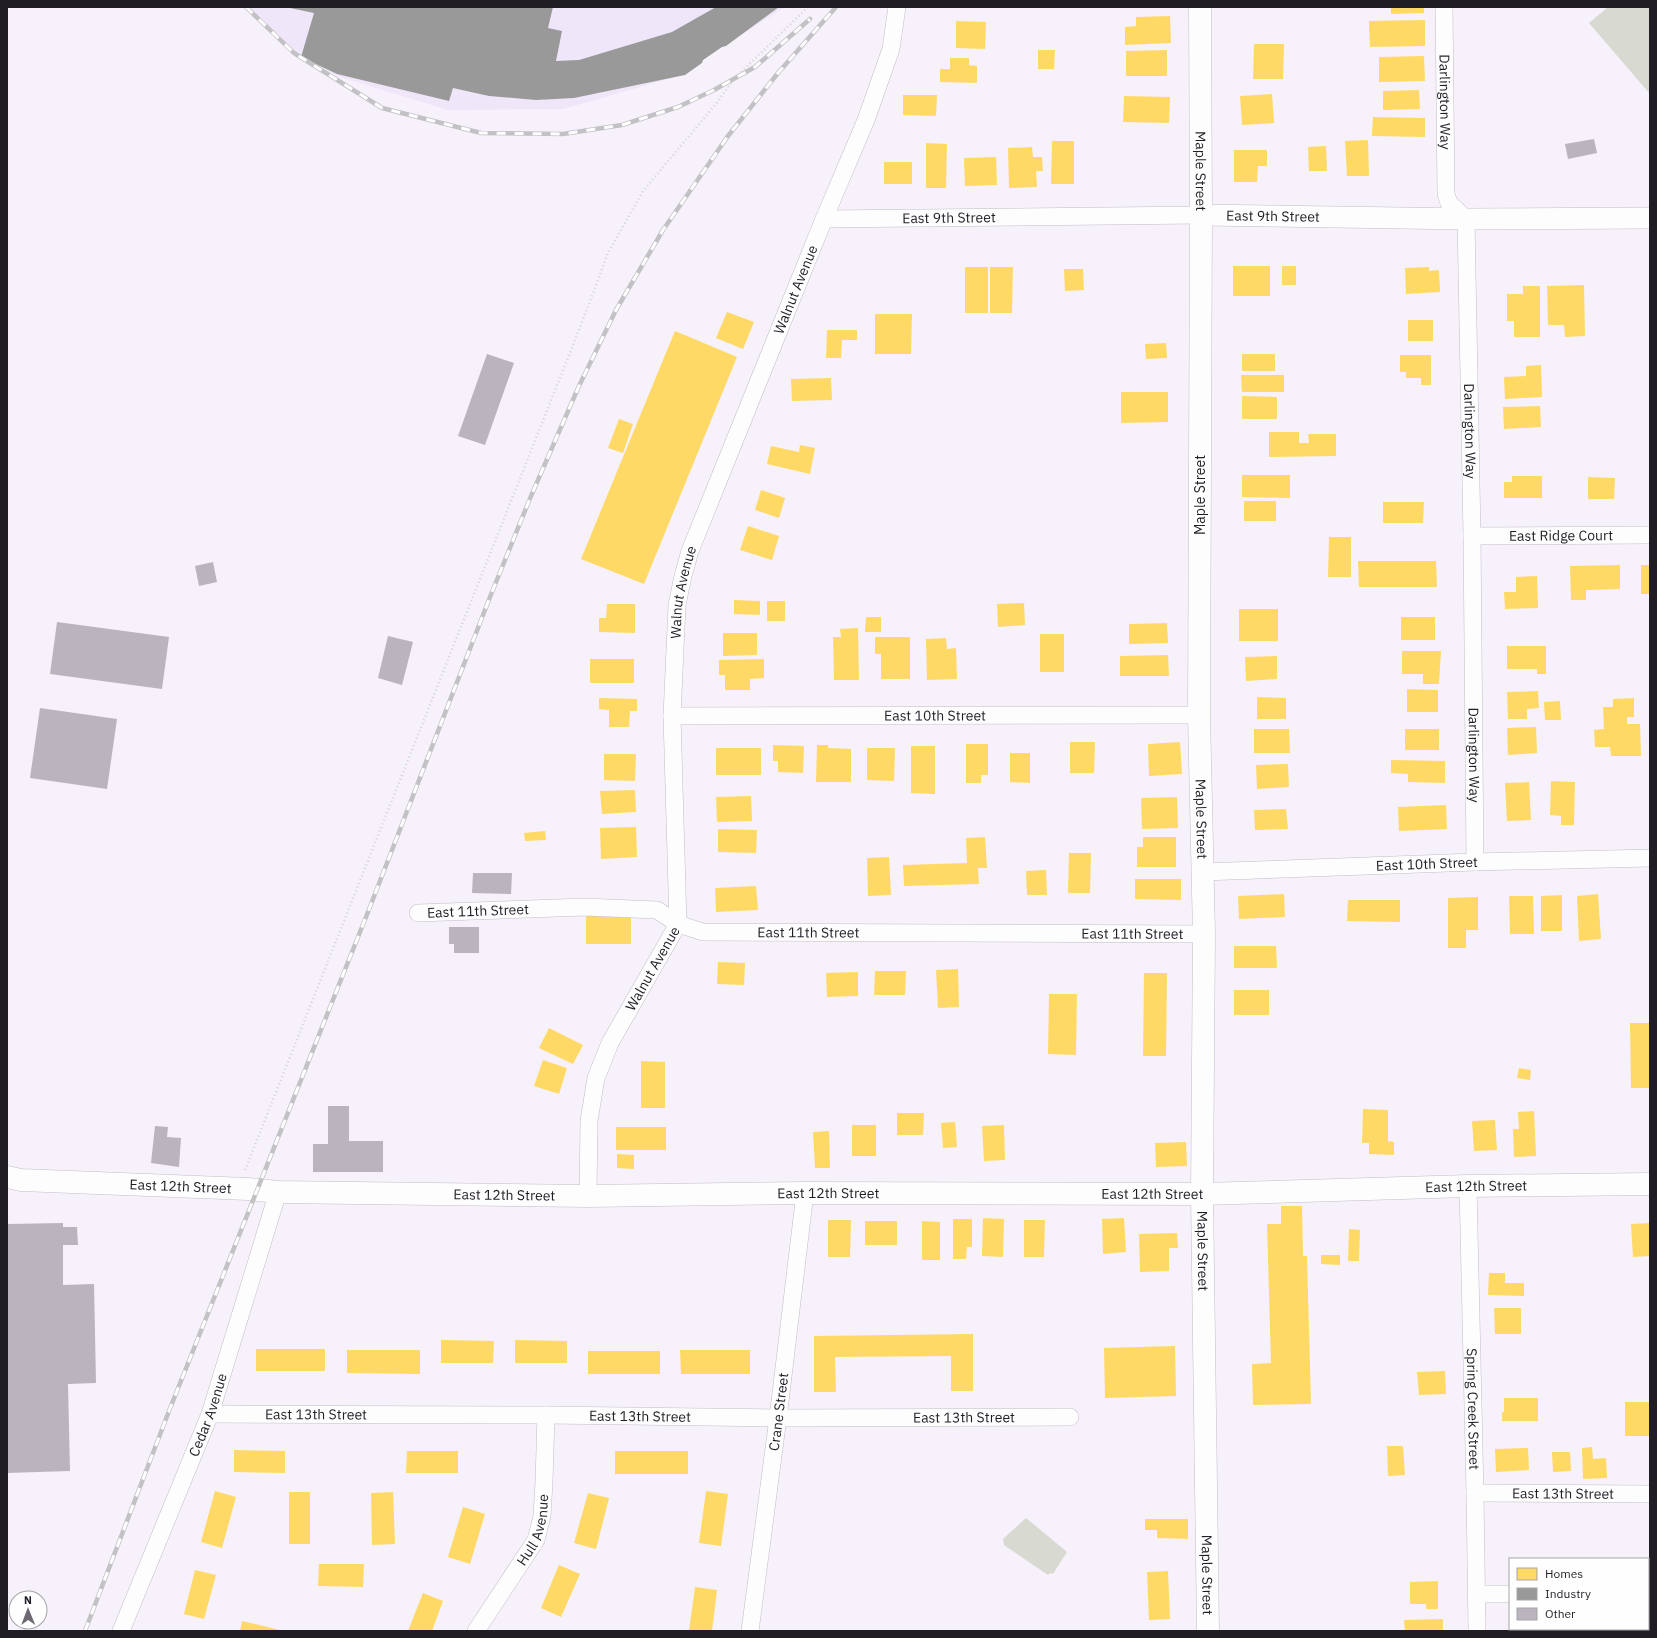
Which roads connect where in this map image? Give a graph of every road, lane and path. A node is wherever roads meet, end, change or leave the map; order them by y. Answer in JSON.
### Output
{"nodes":[{"id":1,"x":808,"y":7,"type":"edge"},
{"id":2,"x":897,"y":7,"type":"edge"},
{"id":3,"x":1200,"y":7,"type":"edge"},
{"id":4,"x":1444,"y":7,"type":"edge"},
{"id":5,"x":1201,"y":215,"type":"junction"},
{"id":6,"x":1650,"y":218,"type":"edge"},
{"id":7,"x":824,"y":219,"type":"junction"},
{"id":8,"x":1466,"y":219,"type":"junction"},
{"id":9,"x":1472,"y":536,"type":"junction"},
{"id":10,"x":1650,"y":536,"type":"edge"},
{"id":11,"x":1199,"y":714,"type":"junction"},
{"id":12,"x":672,"y":716,"type":"junction"},
{"id":13,"x":1650,"y":858,"type":"edge"},
{"id":14,"x":1474,"y":862,"type":"junction"},
{"id":15,"x":1203,"y":872,"type":"junction"},
{"id":16,"x":418,"y":912,"type":"dead end"},
{"id":17,"x":678,"y":924,"type":"junction"},
{"id":18,"x":1204,"y":934,"type":"junction"},
{"id":19,"x":7,"y":1177,"type":"edge"},
{"id":20,"x":1650,"y":1184,"type":"edge"},
{"id":21,"x":1468,"y":1186,"type":"junction"},
{"id":22,"x":238,"y":1189,"type":"junction"},
{"id":23,"x":278,"y":1192,"type":"junction"},
{"id":24,"x":805,"y":1193,"type":"junction"},
{"id":25,"x":1202,"y":1194,"type":"junction"},
{"id":26,"x":588,"y":1196,"type":"junction"},
{"id":27,"x":210,"y":1414,"type":"junction"},
{"id":28,"x":546,"y":1415,"type":"junction"},
{"id":29,"x":1070,"y":1417,"type":"dead end"},
{"id":30,"x":778,"y":1418,"type":"junction"},
{"id":31,"x":1475,"y":1493,"type":"junction"},
{"id":32,"x":1650,"y":1494,"type":"edge"},
{"id":33,"x":1476,"y":1594,"type":"junction"},
{"id":34,"x":1509,"y":1594,"type":"edge"},
{"id":35,"x":121,"y":1631,"type":"edge"},
{"id":36,"x":476,"y":1631,"type":"edge"},
{"id":37,"x":750,"y":1631,"type":"edge"},
{"id":38,"x":1208,"y":1631,"type":"edge"},
{"id":39,"x":1477,"y":1631,"type":"edge"}],
"edges":[{"from":1,"to":22,"type":"path"},
{"from":2,"to":7,"type":"street","name":"Walnut Avenue"},
{"from":3,"to":5,"type":"main road","name":"Maple Street"},
{"from":4,"to":8,"type":"street","name":"Darlington Way"},
{"from":5,"to":7,"type":"street","name":"East 9th Street"},
{"from":5,"to":8,"type":"street","name":"East 9th Street"},
{"from":5,"to":11,"type":"main road","name":"Maple Street"},
{"from":6,"to":8,"type":"street","name":"East 9th Street"},
{"from":7,"to":12,"type":"street","name":"Walnut Avenue"},
{"from":8,"to":9,"type":"street","name":"Darlington Way"},
{"from":9,"to":10,"type":"street","name":"East Ridge Court"},
{"from":9,"to":14,"type":"street","name":"Darlington Way"},
{"from":11,"to":12,"type":"street","name":"East 10th Street"},
{"from":11,"to":15,"type":"main road","name":"Maple Street"},
{"from":12,"to":17,"type":"street","name":"Walnut Avenue"},
{"from":13,"to":14,"type":"street","name":"East 10th Street"},
{"from":14,"to":15,"type":"street","name":"East 10th Street"},
{"from":15,"to":18,"type":"main road","name":"Maple Street"},
{"from":16,"to":17,"type":"street","name":"East 11th Street"},
{"from":17,"to":18,"type":"street","name":"East 11th Street"},
{"from":17,"to":26,"type":"street","name":"Walnut Avenue"},
{"from":18,"to":25,"type":"main road","name":"Maple Street"},
{"from":19,"to":22,"type":"main road","name":"East 12th Street"},
{"from":20,"to":21,"type":"main road","name":"East 12th Street"},
{"from":21,"to":25,"type":"main road","name":"East 12th Street"},
{"from":21,"to":31,"type":"street","name":"Spring Creek Street"},
{"from":22,"to":23,"type":"main road","name":"East 12th Street"},
{"from":23,"to":26,"type":"main road","name":"East 12th Street"},
{"from":23,"to":27,"type":"street","name":"Cedar Avenue"},
{"from":24,"to":25,"type":"main road","name":"East 12th Street"},
{"from":24,"to":26,"type":"main road","name":"East 12th Street"},
{"from":24,"to":30,"type":"street","name":"Crane Street"},
{"from":25,"to":38,"type":"main road","name":"Maple Street"},
{"from":27,"to":28,"type":"street","name":"East 13th Street"},
{"from":27,"to":35,"type":"street","name":"Cedar Avenue"},
{"from":28,"to":30,"type":"street","name":"East 13th Street"},
{"from":28,"to":36,"type":"street","name":"Hull Avenue"},
{"from":29,"to":30,"type":"street","name":"East 13th Street"},
{"from":30,"to":37,"type":"street","name":"Crane Street"},
{"from":31,"to":32,"type":"street","name":"East 13th Street"},
{"from":31,"to":33,"type":"street","name":"Spring Creek Street"},
{"from":33,"to":34,"type":"street"},
{"from":33,"to":39,"type":"street","name":"Spring Creek Street"}]}
